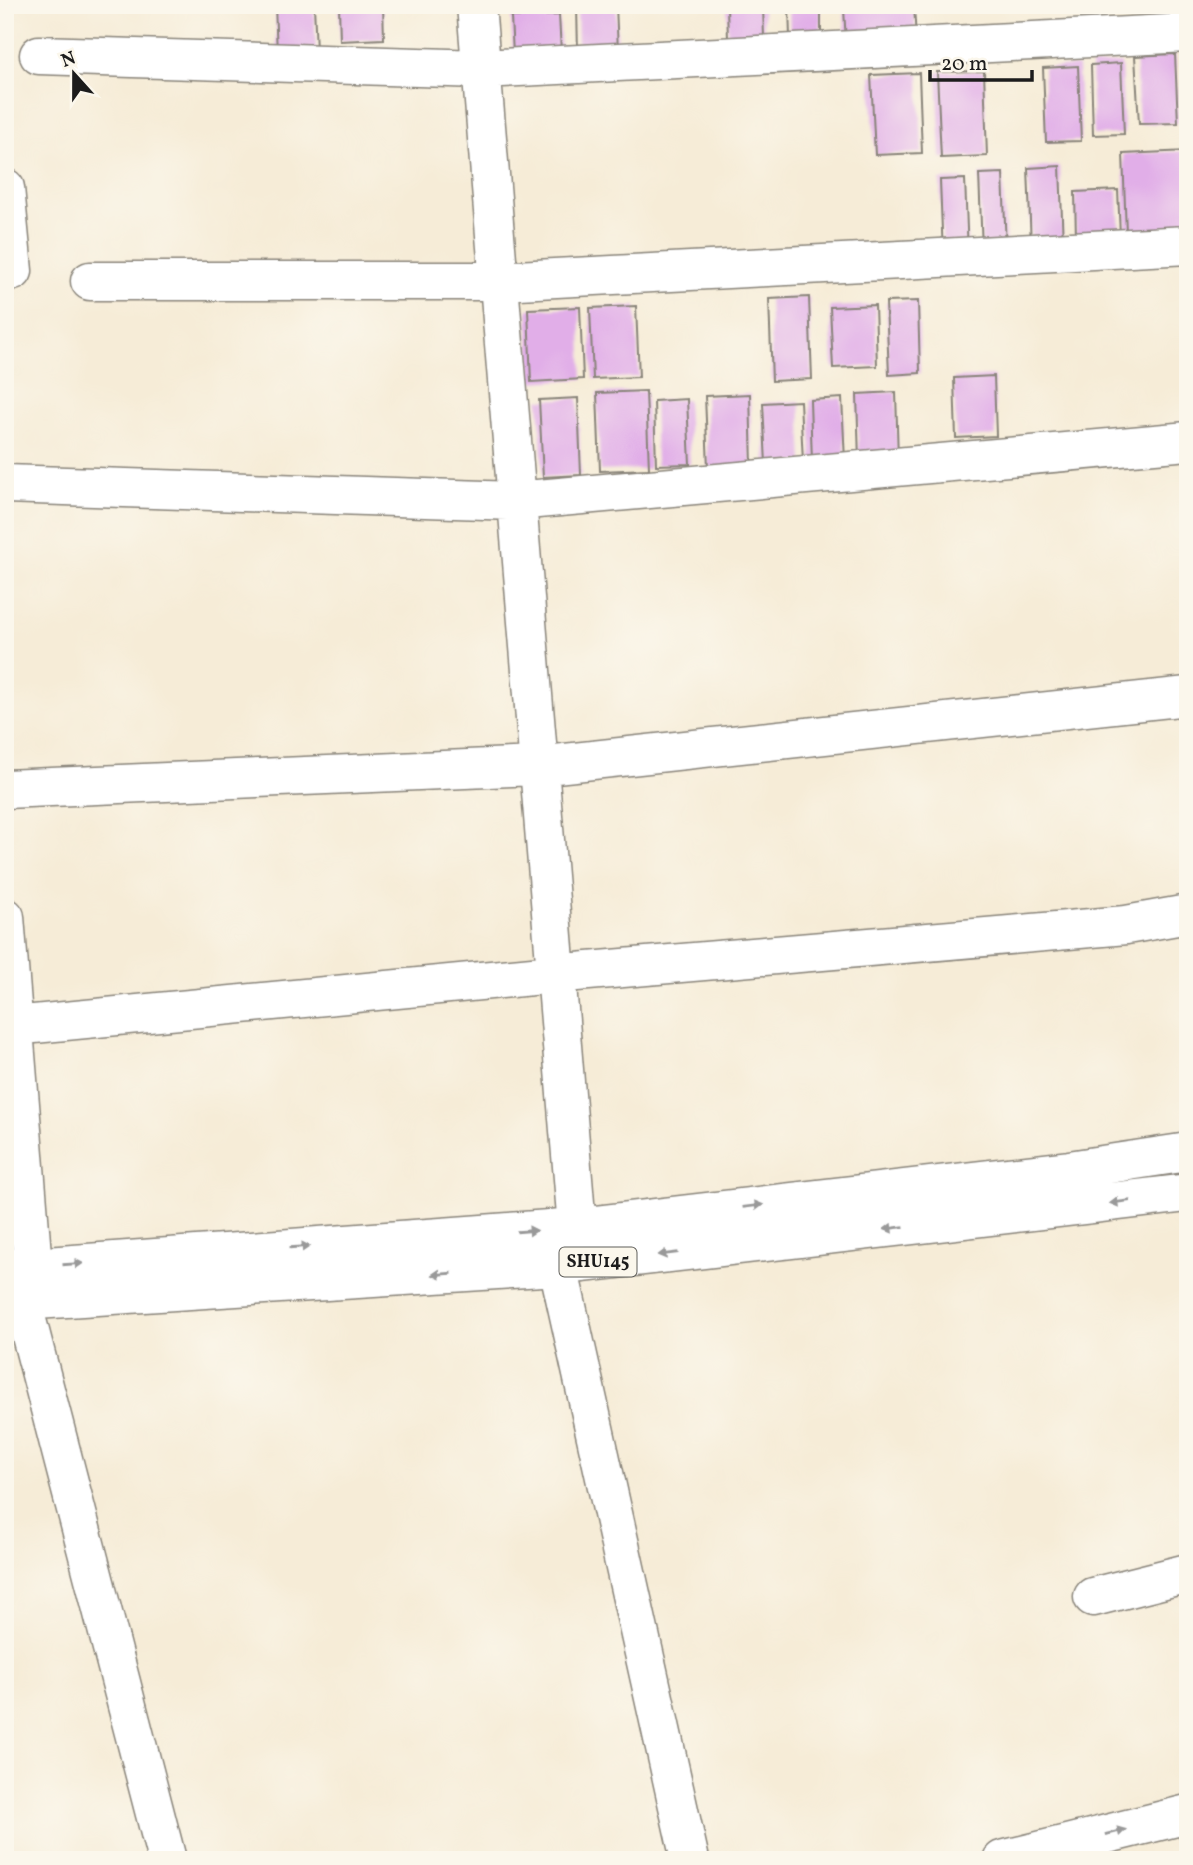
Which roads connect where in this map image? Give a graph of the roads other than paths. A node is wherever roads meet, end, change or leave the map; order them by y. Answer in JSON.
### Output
{"nodes":[{"id":1,"x":476,"y":5,"type":"edge"},
{"id":2,"x":1188,"y":33,"type":"edge"},
{"id":3,"x":39,"y":55,"type":"dead end"},
{"id":4,"x":481,"y":69,"type":"junction"},
{"id":5,"x":5,"y":188,"type":"edge"},
{"id":6,"x":1188,"y":245,"type":"edge"},
{"id":7,"x":13,"y":271,"type":"dead end"},
{"id":8,"x":90,"y":281,"type":"dead end"},
{"id":9,"x":498,"y":281,"type":"junction"},
{"id":10,"x":1188,"y":441,"type":"edge"},
{"id":11,"x":5,"y":484,"type":"edge"},
{"id":12,"x":515,"y":501,"type":"junction"},
{"id":13,"x":1188,"y":696,"type":"edge"},
{"id":14,"x":537,"y":766,"type":"junction"},
{"id":15,"x":5,"y":789,"type":"edge"},
{"id":16,"x":1188,"y":914,"type":"edge"},
{"id":17,"x":5,"y":917,"type":"edge"},
{"id":18,"x":554,"y":974,"type":"junction"},
{"id":19,"x":13,"y":1026,"type":"junction"},
{"id":20,"x":1188,"y":1152,"type":"edge"},
{"id":21,"x":1188,"y":1193,"type":"edge"},
{"id":22,"x":577,"y":1227,"type":"junction"},
{"id":23,"x":558,"y":1266,"type":"junction"},
{"id":24,"x":16,"y":1285,"type":"edge"},
{"id":25,"x":1188,"y":1573,"type":"edge"},
{"id":26,"x":1093,"y":1597,"type":"dead end"},
{"id":27,"x":1188,"y":1814,"type":"edge"},
{"id":28,"x":167,"y":1860,"type":"edge"},
{"id":29,"x":690,"y":1860,"type":"edge"},
{"id":30,"x":1002,"y":1860,"type":"edge"}],
"edges":[{"from":1,"to":4,"type":"street"},
{"from":2,"to":4,"type":"street"},
{"from":3,"to":4,"type":"street"},
{"from":4,"to":9,"type":"street"},
{"from":5,"to":7,"type":"street"},
{"from":6,"to":9,"type":"street"},
{"from":8,"to":9,"type":"street"},
{"from":9,"to":12,"type":"street"},
{"from":10,"to":12,"type":"street"},
{"from":11,"to":12,"type":"street"},
{"from":12,"to":14,"type":"street"},
{"from":13,"to":14,"type":"street"},
{"from":14,"to":15,"type":"street"},
{"from":14,"to":18,"type":"street"},
{"from":16,"to":18,"type":"street"},
{"from":17,"to":19,"type":"street"},
{"from":18,"to":19,"type":"street"},
{"from":18,"to":22,"type":"street"},
{"from":19,"to":24,"type":"street"},
{"from":22,"to":20,"type":"street","one_way":true},
{"from":21,"to":23,"type":"street","number":"SHU145","one_way":true},
{"from":24,"to":22,"type":"street","one_way":true},
{"from":23,"to":24,"type":"street","number":"SHU145","one_way":true},
{"from":23,"to":29,"type":"street"},
{"from":24,"to":28,"type":"street"},
{"from":25,"to":26,"type":"street"},
{"from":30,"to":27,"type":"street","one_way":true}]}
